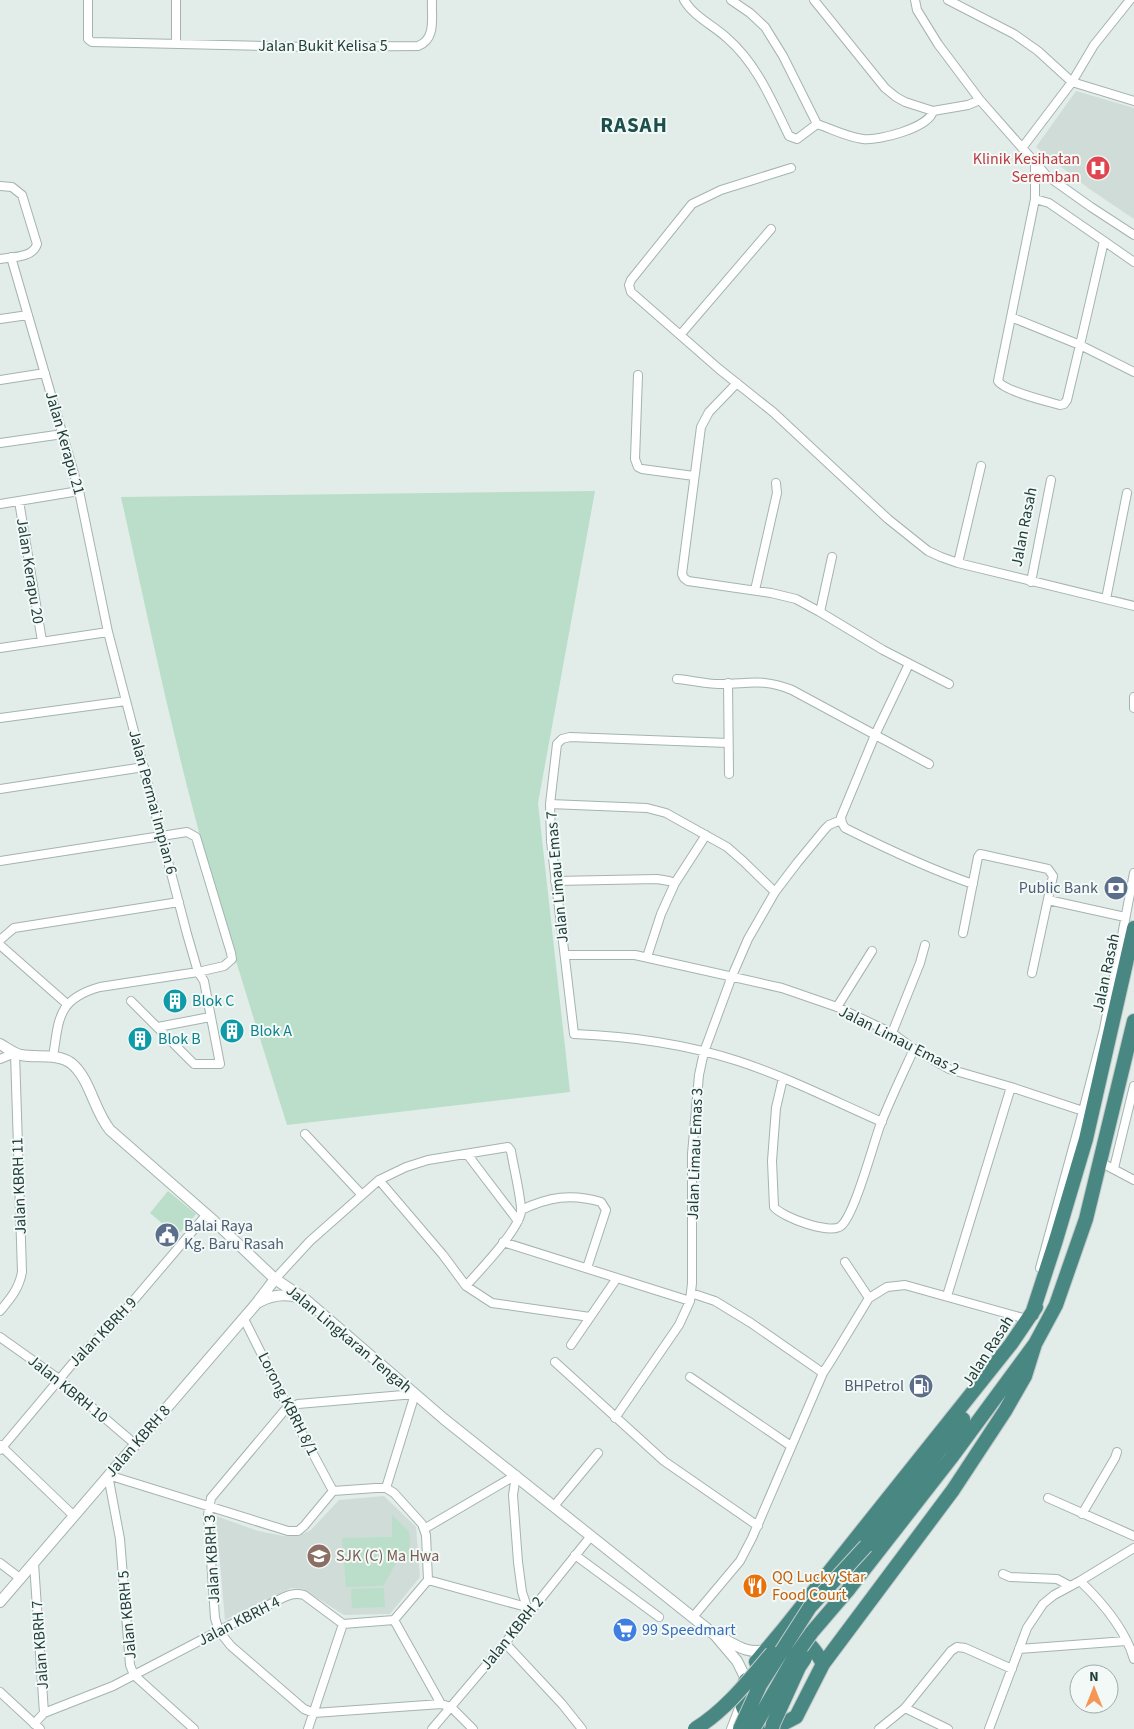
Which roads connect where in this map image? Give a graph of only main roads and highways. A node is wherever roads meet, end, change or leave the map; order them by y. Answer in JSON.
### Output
{"nodes":[{"id":1,"x":1130,"y":923,"type":"edge"},
{"id":2,"x":1134,"y":1021,"type":"edge"},
{"id":3,"x":1036,"y":1307,"type":"junction"},
{"id":4,"x":1035,"y":1344,"type":"junction"},
{"id":5,"x":871,"y":1549,"type":"junction"},
{"id":6,"x":848,"y":1590,"type":"junction"},
{"id":7,"x":810,"y":1607,"type":"junction"},
{"id":8,"x":782,"y":1631,"type":"junction"},
{"id":9,"x":823,"y":1664,"type":"junction"},
{"id":10,"x":794,"y":1723,"type":"edge"},
{"id":11,"x":753,"y":1724,"type":"edge"},
{"id":12,"x":769,"y":1727,"type":"edge"},
{"id":13,"x":734,"y":1728,"type":"edge"},
{"id":14,"x":695,"y":1729,"type":"edge"}],
"edges":[{"from":1,"to":3,"type":"highway","name":"Jalan Rasah"},
{"from":2,"to":4,"type":"highway","name":"Jalan Rasah"},
{"from":3,"to":5,"type":"highway","name":"Jalan Rasah"},
{"from":3,"to":8,"type":"highway"},
{"from":4,"to":5,"type":"highway","name":"Jalan Rasah"},
{"from":4,"to":9,"type":"highway"},
{"from":5,"to":6,"type":"highway","name":"Jalan Rasah"},
{"from":5,"to":7,"type":"highway","name":"Jalan Rasah","bridge":true},
{"from":6,"to":11,"type":"highway","name":"Jalan Rasah","bridge":true},
{"from":6,"to":12,"type":"highway","bridge":true},
{"from":7,"to":13,"type":"highway","name":"Jalan Rasah","bridge":true},
{"from":7,"to":14,"type":"highway","bridge":true},
{"from":8,"to":9,"type":"highway"},
{"from":8,"to":11,"type":"highway"},
{"from":9,"to":10,"type":"highway"},
{"from":10,"to":12,"type":"highway"},
{"from":11,"to":12,"type":"highway"}]}
